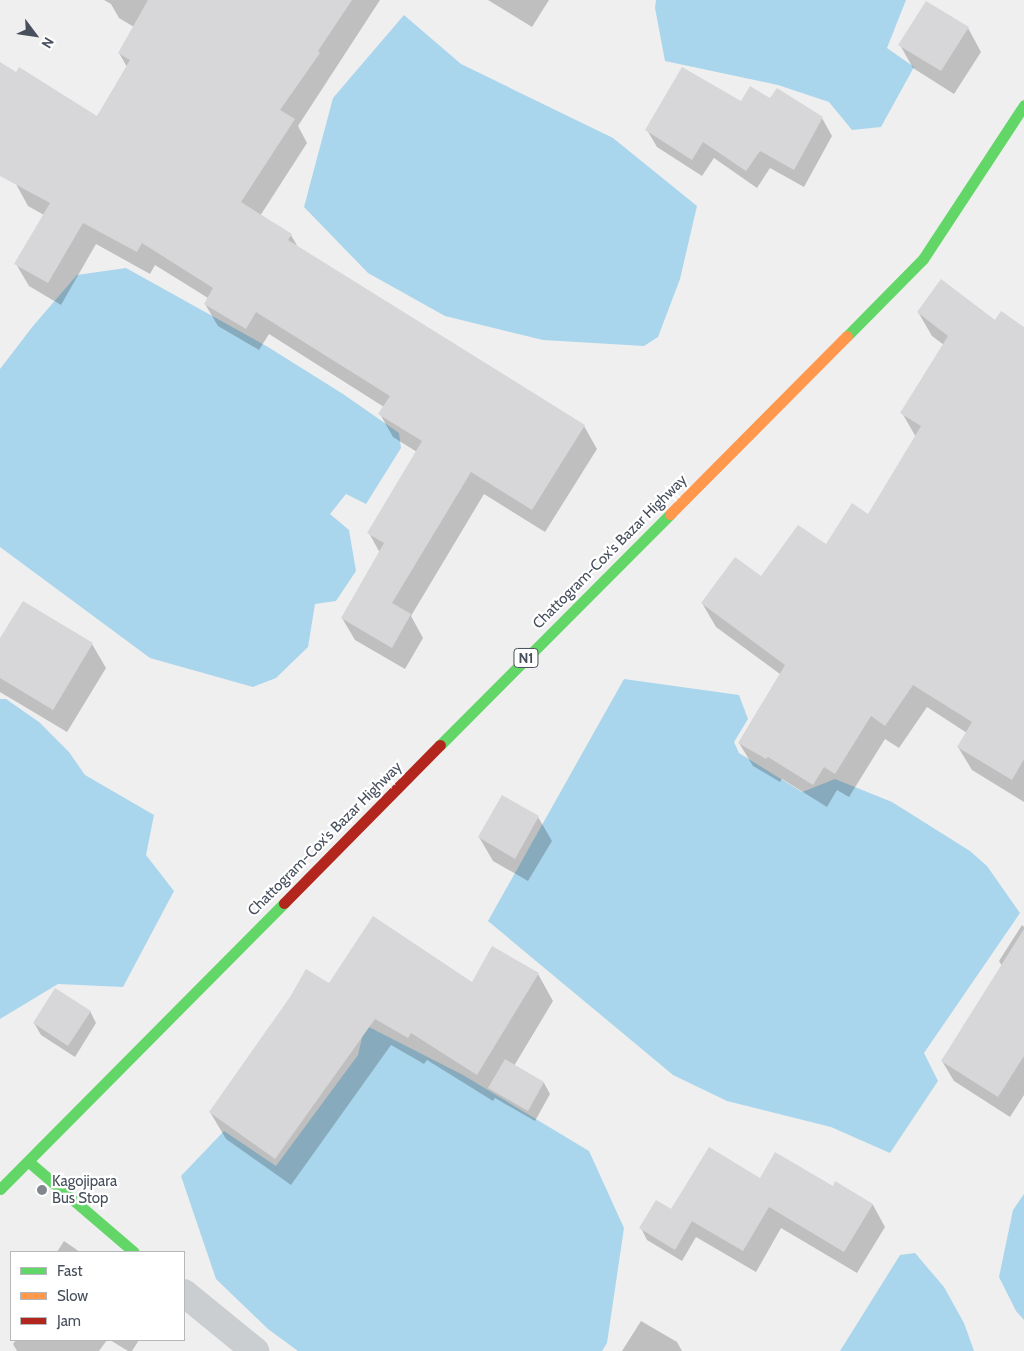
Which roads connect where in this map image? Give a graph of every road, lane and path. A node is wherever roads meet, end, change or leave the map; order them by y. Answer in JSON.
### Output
{"nodes":[{"id":1,"x":1024,"y":105,"type":"edge"},
{"id":2,"x":29,"y":1162,"type":"junction"},
{"id":3,"x":0,"y":1189,"type":"edge"},
{"id":4,"x":133,"y":1251,"type":"edge"},
{"id":5,"x":185,"y":1294,"type":"edge"},
{"id":6,"x":255,"y":1351,"type":"edge"}],
"edges":[{"from":1,"to":2,"type":"main road","name":"Chattogram-Cox's Bazar Highway","number":"N1"},
{"from":2,"to":3,"type":"main road","name":"Chattogram-Cox's Bazar Highway","number":"N1"},
{"from":2,"to":4,"type":"main road"},
{"from":5,"to":6,"type":"street"}]}
